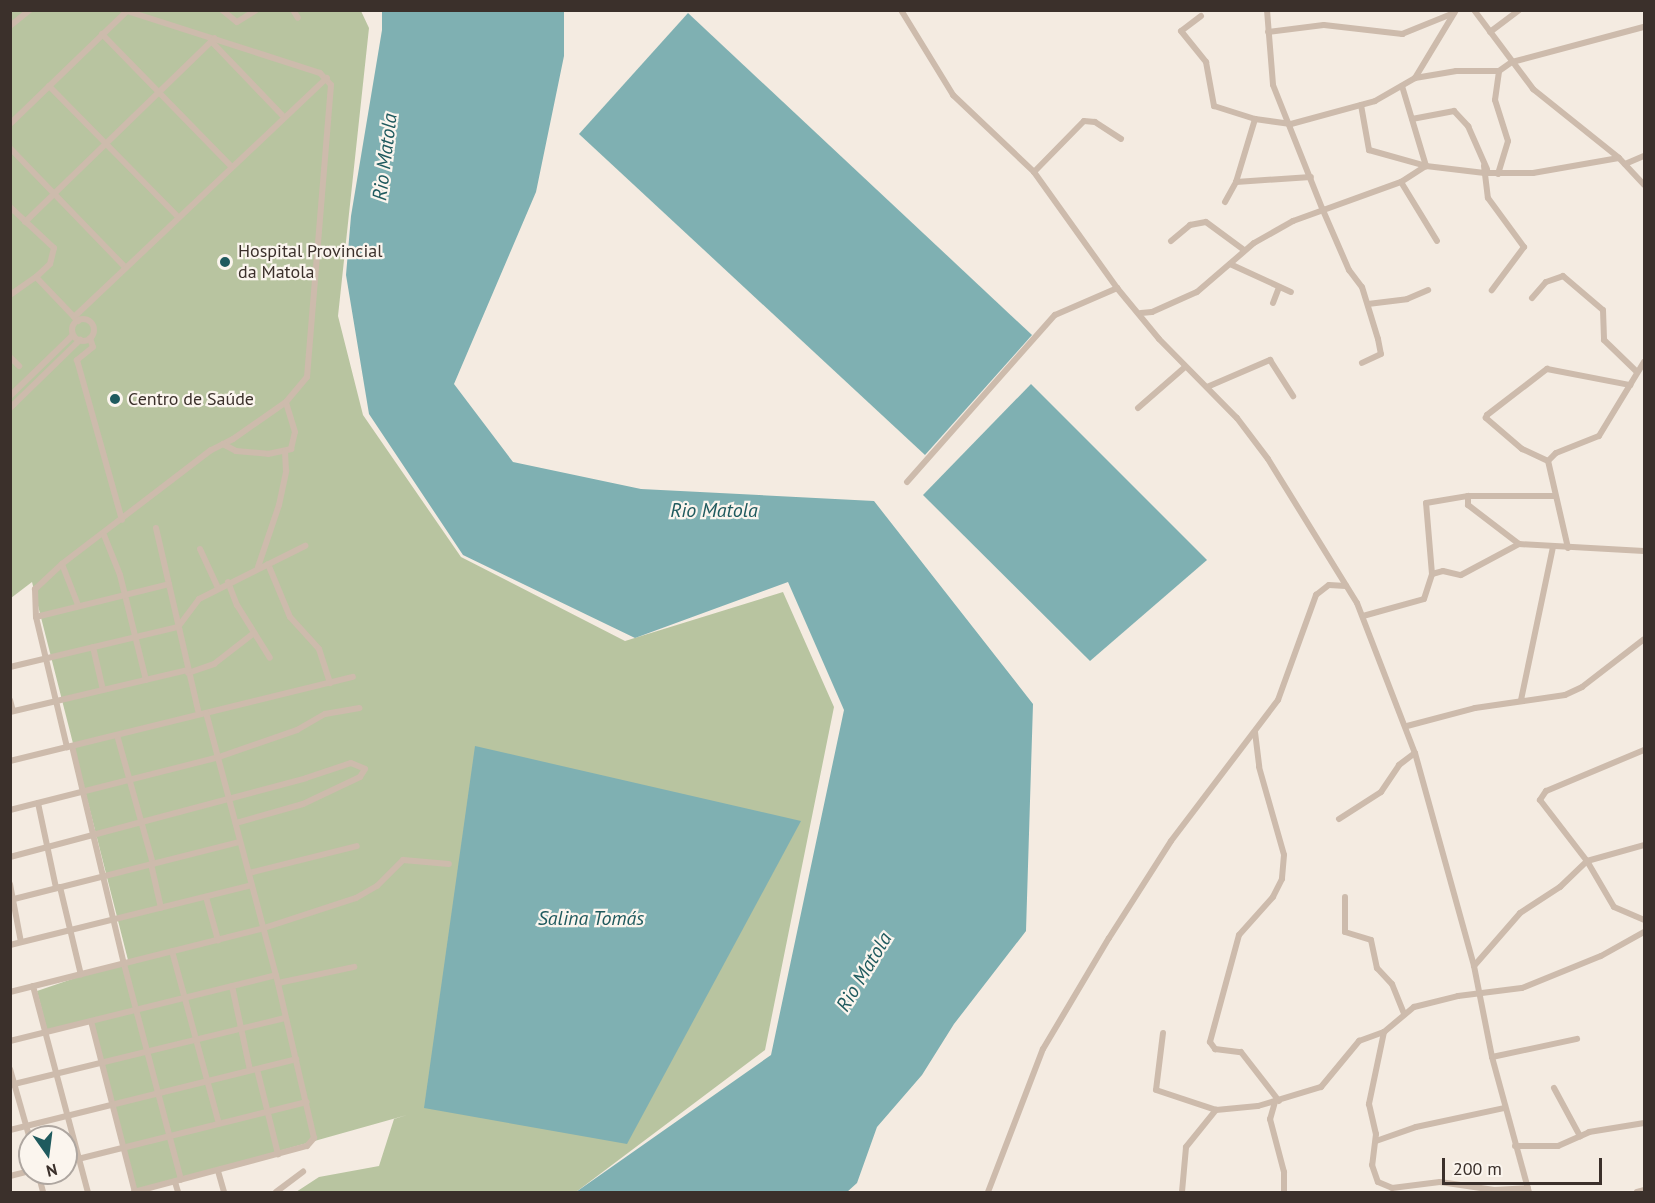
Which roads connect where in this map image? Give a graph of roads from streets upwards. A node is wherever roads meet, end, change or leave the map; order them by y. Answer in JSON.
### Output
{"nodes":[{"id":1,"x":30,"y":10,"type":"edge"},
{"id":2,"x":222,"y":10,"type":"edge"},
{"id":3,"x":256,"y":10,"type":"edge"},
{"id":4,"x":292,"y":10,"type":"edge"},
{"id":5,"x":901,"y":10,"type":"edge"},
{"id":6,"x":1267,"y":10,"type":"edge"},
{"id":7,"x":1474,"y":10,"type":"edge"},
{"id":8,"x":1519,"y":10,"type":"edge"},
{"id":9,"x":1455,"y":12,"type":"edge"},
{"id":10,"x":1201,"y":16,"type":"dead end"},
{"id":11,"x":298,"y":18,"type":"dead end"},
{"id":12,"x":10,"y":26,"type":"edge"},
{"id":13,"x":1644,"y":27,"type":"edge"},
{"id":14,"x":1268,"y":32,"type":"junction"},
{"id":15,"x":1490,"y":32,"type":"junction"},
{"id":16,"x":102,"y":34,"type":"junction"},
{"id":17,"x":213,"y":40,"type":"junction"},
{"id":18,"x":1512,"y":62,"type":"junction"},
{"id":19,"x":1499,"y":71,"type":"junction"},
{"id":20,"x":327,"y":78,"type":"junction"},
{"id":21,"x":1415,"y":78,"type":"junction"},
{"id":22,"x":49,"y":86,"type":"junction"},
{"id":23,"x":1402,"y":86,"type":"junction"},
{"id":24,"x":159,"y":93,"type":"junction"},
{"id":25,"x":1361,"y":105,"type":"junction"},
{"id":26,"x":284,"y":117,"type":"junction"},
{"id":27,"x":1255,"y":119,"type":"junction"},
{"id":28,"x":1412,"y":119,"type":"junction"},
{"id":29,"x":10,"y":124,"type":"edge"},
{"id":30,"x":1292,"y":124,"type":"junction"},
{"id":31,"x":1121,"y":139,"type":"dead end"},
{"id":32,"x":105,"y":145,"type":"junction"},
{"id":33,"x":10,"y":148,"type":"edge"},
{"id":34,"x":1644,"y":156,"type":"edge"},
{"id":35,"x":1619,"y":158,"type":"junction"},
{"id":36,"x":1625,"y":164,"type":"junction"},
{"id":37,"x":1426,"y":166,"type":"junction"},
{"id":38,"x":232,"y":167,"type":"junction"},
{"id":39,"x":1034,"y":172,"type":"junction"},
{"id":40,"x":1490,"y":172,"type":"junction"},
{"id":41,"x":1311,"y":177,"type":"junction"},
{"id":42,"x":1236,"y":182,"type":"junction"},
{"id":43,"x":1401,"y":182,"type":"junction"},
{"id":44,"x":1644,"y":185,"type":"edge"},
{"id":45,"x":55,"y":194,"type":"junction"},
{"id":46,"x":1225,"y":202,"type":"dead end"},
{"id":47,"x":10,"y":207,"type":"edge"},
{"id":48,"x":1322,"y":208,"type":"junction"},
{"id":49,"x":178,"y":217,"type":"junction"},
{"id":50,"x":25,"y":222,"type":"junction"},
{"id":51,"x":1171,"y":241,"type":"dead end"},
{"id":52,"x":1437,"y":241,"type":"dead end"},
{"id":53,"x":1245,"y":250,"type":"junction"},
{"id":54,"x":1230,"y":264,"type":"junction"},
{"id":55,"x":125,"y":267,"type":"junction"},
{"id":56,"x":36,"y":277,"type":"junction"},
{"id":57,"x":1279,"y":287,"type":"junction"},
{"id":58,"x":1118,"y":288,"type":"junction"},
{"id":59,"x":1428,"y":290,"type":"dead end"},
{"id":60,"x":1492,"y":290,"type":"dead end"},
{"id":61,"x":1291,"y":292,"type":"dead end"},
{"id":62,"x":10,"y":295,"type":"edge"},
{"id":63,"x":1532,"y":298,"type":"dead end"},
{"id":64,"x":1273,"y":303,"type":"dead end"},
{"id":65,"x":1368,"y":304,"type":"junction"},
{"id":66,"x":1152,"y":312,"type":"junction"},
{"id":67,"x":1141,"y":313,"type":"junction"},
{"id":68,"x":76,"y":319,"type":"junction"},
{"id":69,"x":1148,"y":325,"type":"junction"},
{"id":70,"x":73,"y":334,"type":"junction"},
{"id":71,"x":90,"y":338,"type":"junction"},
{"id":72,"x":80,"y":340,"type":"junction"},
{"id":73,"x":10,"y":357,"type":"edge"},
{"id":74,"x":1362,"y":363,"type":"dead end"},
{"id":75,"x":1644,"y":363,"type":"edge"},
{"id":76,"x":19,"y":366,"type":"dead end"},
{"id":77,"x":1185,"y":367,"type":"junction"},
{"id":78,"x":1637,"y":372,"type":"junction"},
{"id":79,"x":1630,"y":385,"type":"junction"},
{"id":80,"x":1207,"y":387,"type":"junction"},
{"id":81,"x":10,"y":396,"type":"edge"},
{"id":82,"x":1293,"y":396,"type":"dead end"},
{"id":83,"x":286,"y":402,"type":"junction"},
{"id":84,"x":10,"y":408,"type":"edge"},
{"id":85,"x":1138,"y":408,"type":"dead end"},
{"id":86,"x":223,"y":444,"type":"junction"},
{"id":87,"x":285,"y":451,"type":"junction"},
{"id":88,"x":1548,"y":461,"type":"junction"},
{"id":89,"x":907,"y":482,"type":"dead end"},
{"id":90,"x":1468,"y":496,"type":"junction"},
{"id":91,"x":1555,"y":496,"type":"junction"},
{"id":92,"x":122,"y":520,"type":"junction"},
{"id":93,"x":156,"y":528,"type":"dead end"},
{"id":94,"x":104,"y":535,"type":"junction"},
{"id":95,"x":1519,"y":544,"type":"junction"},
{"id":96,"x":305,"y":546,"type":"dead end"},
{"id":97,"x":1553,"y":547,"type":"junction"},
{"id":98,"x":1568,"y":548,"type":"junction"},
{"id":99,"x":200,"y":549,"type":"dead end"},
{"id":100,"x":1644,"y":551,"type":"edge"},
{"id":101,"x":62,"y":564,"type":"junction"},
{"id":102,"x":268,"y":564,"type":"junction"},
{"id":103,"x":258,"y":567,"type":"junction"},
{"id":104,"x":1432,"y":574,"type":"junction"},
{"id":105,"x":228,"y":582,"type":"junction"},
{"id":106,"x":169,"y":584,"type":"junction"},
{"id":107,"x":1346,"y":586,"type":"junction"},
{"id":108,"x":218,"y":588,"type":"junction"},
{"id":109,"x":125,"y":594,"type":"junction"},
{"id":110,"x":78,"y":605,"type":"junction"},
{"id":111,"x":1363,"y":616,"type":"junction"},
{"id":112,"x":36,"y":617,"type":"junction"},
{"id":113,"x":178,"y":627,"type":"junction"},
{"id":114,"x":254,"y":633,"type":"junction"},
{"id":115,"x":136,"y":636,"type":"junction"},
{"id":116,"x":1644,"y":639,"type":"edge"},
{"id":117,"x":93,"y":647,"type":"junction"},
{"id":118,"x":47,"y":658,"type":"junction"},
{"id":119,"x":270,"y":658,"type":"dead end"},
{"id":120,"x":10,"y":667,"type":"edge"},
{"id":121,"x":188,"y":671,"type":"junction"},
{"id":122,"x":353,"y":677,"type":"dead end"},
{"id":123,"x":146,"y":680,"type":"junction"},
{"id":124,"x":330,"y":683,"type":"junction"},
{"id":125,"x":103,"y":690,"type":"junction"},
{"id":126,"x":10,"y":700,"type":"edge"},
{"id":127,"x":1521,"y":700,"type":"junction"},
{"id":128,"x":57,"y":702,"type":"junction"},
{"id":129,"x":359,"y":708,"type":"dead end"},
{"id":130,"x":12,"y":712,"type":"edge"},
{"id":131,"x":202,"y":714,"type":"junction"},
{"id":132,"x":1407,"y":726,"type":"junction"},
{"id":133,"x":1255,"y":731,"type":"junction"},
{"id":134,"x":117,"y":735,"type":"junction"},
{"id":135,"x":70,"y":746,"type":"junction"},
{"id":136,"x":1644,"y":750,"type":"edge"},
{"id":137,"x":1415,"y":753,"type":"junction"},
{"id":138,"x":219,"y":757,"type":"junction"},
{"id":139,"x":10,"y":761,"type":"edge"},
{"id":140,"x":129,"y":780,"type":"junction"},
{"id":141,"x":83,"y":792,"type":"junction"},
{"id":142,"x":230,"y":799,"type":"junction"},
{"id":143,"x":38,"y":802,"type":"junction"},
{"id":144,"x":10,"y":810,"type":"edge"},
{"id":145,"x":1339,"y":819,"type":"dead end"},
{"id":146,"x":141,"y":823,"type":"junction"},
{"id":147,"x":236,"y":823,"type":"junction"},
{"id":148,"x":94,"y":836,"type":"junction"},
{"id":149,"x":240,"y":842,"type":"junction"},
{"id":150,"x":357,"y":846,"type":"dead end"},
{"id":151,"x":1644,"y":846,"type":"edge"},
{"id":152,"x":49,"y":848,"type":"junction"},
{"id":153,"x":10,"y":857,"type":"edge"},
{"id":154,"x":1587,"y":861,"type":"junction"},
{"id":155,"x":152,"y":864,"type":"junction"},
{"id":156,"x":449,"y":864,"type":"dead end"},
{"id":157,"x":249,"y":873,"type":"junction"},
{"id":158,"x":104,"y":876,"type":"junction"},
{"id":159,"x":10,"y":884,"type":"edge"},
{"id":160,"x":252,"y":885,"type":"junction"},
{"id":161,"x":58,"y":888,"type":"junction"},
{"id":162,"x":206,"y":897,"type":"junction"},
{"id":163,"x":1345,"y":897,"type":"dead end"},
{"id":164,"x":12,"y":899,"type":"edge"},
{"id":165,"x":160,"y":908,"type":"junction"},
{"id":166,"x":113,"y":920,"type":"junction"},
{"id":167,"x":1644,"y":921,"type":"edge"},
{"id":168,"x":264,"y":928,"type":"junction"},
{"id":169,"x":71,"y":930,"type":"junction"},
{"id":170,"x":1644,"y":932,"type":"edge"},
{"id":171,"x":218,"y":940,"type":"junction"},
{"id":172,"x":21,"y":942,"type":"junction"},
{"id":173,"x":10,"y":945,"type":"edge"},
{"id":174,"x":172,"y":951,"type":"junction"},
{"id":175,"x":123,"y":964,"type":"junction"},
{"id":176,"x":1474,"y":966,"type":"junction"},
{"id":177,"x":354,"y":967,"type":"dead end"},
{"id":178,"x":81,"y":975,"type":"junction"},
{"id":179,"x":276,"y":975,"type":"junction"},
{"id":180,"x":278,"y":983,"type":"junction"},
{"id":181,"x":33,"y":986,"type":"junction"},
{"id":182,"x":232,"y":986,"type":"junction"},
{"id":183,"x":10,"y":992,"type":"edge"},
{"id":184,"x":1480,"y":993,"type":"junction"},
{"id":185,"x":185,"y":997,"type":"junction"},
{"id":186,"x":137,"y":1009,"type":"junction"},
{"id":187,"x":1404,"y":1013,"type":"junction"},
{"id":188,"x":285,"y":1018,"type":"junction"},
{"id":189,"x":91,"y":1021,"type":"junction"},
{"id":190,"x":240,"y":1028,"type":"junction"},
{"id":191,"x":46,"y":1032,"type":"junction"},
{"id":192,"x":1384,"y":1032,"type":"junction"},
{"id":193,"x":1163,"y":1033,"type":"dead end"},
{"id":194,"x":196,"y":1039,"type":"junction"},
{"id":195,"x":1577,"y":1039,"type":"dead end"},
{"id":196,"x":10,"y":1041,"type":"edge"},
{"id":197,"x":148,"y":1052,"type":"junction"},
{"id":198,"x":1492,"y":1057,"type":"junction"},
{"id":199,"x":296,"y":1059,"type":"junction"},
{"id":200,"x":101,"y":1063,"type":"junction"},
{"id":201,"x":10,"y":1069,"type":"edge"},
{"id":202,"x":253,"y":1070,"type":"junction"},
{"id":203,"x":57,"y":1075,"type":"junction"},
{"id":204,"x":207,"y":1081,"type":"junction"},
{"id":205,"x":13,"y":1085,"type":"edge"},
{"id":206,"x":1554,"y":1088,"type":"dead end"},
{"id":207,"x":159,"y":1093,"type":"junction"},
{"id":208,"x":1277,"y":1101,"type":"junction"},
{"id":209,"x":307,"y":1102,"type":"junction"},
{"id":210,"x":113,"y":1104,"type":"junction"},
{"id":211,"x":1505,"y":1108,"type":"junction"},
{"id":212,"x":1216,"y":1110,"type":"junction"},
{"id":213,"x":268,"y":1112,"type":"junction"},
{"id":214,"x":69,"y":1116,"type":"junction"},
{"id":215,"x":1644,"y":1123,"type":"edge"},
{"id":216,"x":219,"y":1124,"type":"junction"},
{"id":217,"x":27,"y":1125,"type":"edge"},
{"id":218,"x":31,"y":1125,"type":"edge"},
{"id":219,"x":171,"y":1135,"type":"junction"},
{"id":220,"x":1580,"y":1136,"type":"junction"},
{"id":221,"x":1376,"y":1140,"type":"junction"},
{"id":222,"x":1515,"y":1146,"type":"junction"},
{"id":223,"x":124,"y":1147,"type":"junction"},
{"id":224,"x":278,"y":1154,"type":"junction"},
{"id":225,"x":80,"y":1158,"type":"junction"},
{"id":226,"x":218,"y":1171,"type":"junction"},
{"id":227,"x":303,"y":1172,"type":"dead end"},
{"id":228,"x":178,"y":1181,"type":"junction"},
{"id":229,"x":1410,"y":1189,"type":"edge"},
{"id":230,"x":1528,"y":1190,"type":"edge"},
{"id":231,"x":1644,"y":1190,"type":"edge"},
{"id":232,"x":88,"y":1192,"type":"edge"},
{"id":233,"x":134,"y":1192,"type":"edge"},
{"id":234,"x":178,"y":1192,"type":"edge"},
{"id":235,"x":224,"y":1192,"type":"edge"},
{"id":236,"x":276,"y":1192,"type":"edge"},
{"id":237,"x":988,"y":1192,"type":"edge"},
{"id":238,"x":1182,"y":1192,"type":"edge"},
{"id":239,"x":1284,"y":1192,"type":"edge"},
{"id":240,"x":1637,"y":1192,"type":"edge"}],
"edges":[{"from":1,"to":12,"type":"street"},
{"from":2,"to":3,"type":"street"},
{"from":4,"to":11,"type":"street"},
{"from":5,"to":39,"type":"street"},
{"from":6,"to":14,"type":"street"},
{"from":7,"to":15,"type":"street"},
{"from":8,"to":15,"type":"street"},
{"from":9,"to":14,"type":"street"},
{"from":9,"to":21,"type":"street"},
{"from":10,"to":27,"type":"street"},
{"from":13,"to":18,"type":"street"},
{"from":14,"to":30,"type":"street"},
{"from":15,"to":18,"type":"street"},
{"from":16,"to":17,"type":"street"},
{"from":16,"to":22,"type":"street"},
{"from":16,"to":24,"type":"street"},
{"from":17,"to":20,"type":"street"},
{"from":17,"to":24,"type":"street"},
{"from":17,"to":26,"type":"street"},
{"from":18,"to":19,"type":"street"},
{"from":18,"to":35,"type":"street"},
{"from":19,"to":21,"type":"street"},
{"from":19,"to":40,"type":"street"},
{"from":20,"to":26,"type":"street"},
{"from":20,"to":83,"type":"street"},
{"from":21,"to":23,"type":"street"},
{"from":22,"to":29,"type":"street"},
{"from":22,"to":32,"type":"street"},
{"from":23,"to":25,"type":"street"},
{"from":23,"to":28,"type":"street"},
{"from":24,"to":32,"type":"street"},
{"from":24,"to":38,"type":"street"},
{"from":25,"to":30,"type":"street"},
{"from":25,"to":37,"type":"street"},
{"from":26,"to":38,"type":"street"},
{"from":27,"to":30,"type":"street"},
{"from":27,"to":42,"type":"street"},
{"from":28,"to":37,"type":"street"},
{"from":28,"to":40,"type":"street"},
{"from":30,"to":41,"type":"street"},
{"from":31,"to":39,"type":"street"},
{"from":32,"to":45,"type":"street"},
{"from":32,"to":49,"type":"street"},
{"from":33,"to":45,"type":"street"},
{"from":34,"to":36,"type":"street"},
{"from":35,"to":36,"type":"street"},
{"from":35,"to":40,"type":"street"},
{"from":36,"to":44,"type":"street"},
{"from":37,"to":40,"type":"street"},
{"from":37,"to":43,"type":"street"},
{"from":38,"to":49,"type":"street"},
{"from":39,"to":58,"type":"street"},
{"from":40,"to":60,"type":"street"},
{"from":41,"to":42,"type":"street"},
{"from":41,"to":48,"type":"street"},
{"from":42,"to":46,"type":"street"},
{"from":43,"to":48,"type":"street"},
{"from":43,"to":52,"type":"street"},
{"from":45,"to":50,"type":"street"},
{"from":45,"to":55,"type":"street"},
{"from":47,"to":50,"type":"street"},
{"from":48,"to":53,"type":"street"},
{"from":48,"to":65,"type":"street"},
{"from":49,"to":55,"type":"street"},
{"from":50,"to":56,"type":"street"},
{"from":51,"to":53,"type":"street"},
{"from":53,"to":54,"type":"street"},
{"from":54,"to":57,"type":"street"},
{"from":54,"to":66,"type":"street"},
{"from":55,"to":68,"type":"street"},
{"from":56,"to":62,"type":"street"},
{"from":56,"to":68,"type":"street"},
{"from":57,"to":61,"type":"street"},
{"from":57,"to":64,"type":"street"},
{"from":58,"to":67,"type":"street"},
{"from":58,"to":89,"type":"street"},
{"from":59,"to":65,"type":"street"},
{"from":63,"to":78,"type":"street"},
{"from":65,"to":74,"type":"street"},
{"from":66,"to":67,"type":"street"},
{"from":66,"to":69,"type":"street"},
{"from":67,"to":69,"type":"street"},
{"from":68,"to":70,"type":"street"},
{"from":68,"to":71,"type":"street"},
{"from":69,"to":77,"type":"street"},
{"from":70,"to":72,"type":"street"},
{"from":70,"to":81,"type":"street"},
{"from":71,"to":72,"type":"street"},
{"from":71,"to":92,"type":"street"},
{"from":72,"to":84,"type":"street"},
{"from":73,"to":76,"type":"street"},
{"from":75,"to":78,"type":"street"},
{"from":77,"to":80,"type":"street"},
{"from":77,"to":85,"type":"street"},
{"from":78,"to":79,"type":"street"},
{"from":79,"to":88,"type":"street"},
{"from":79,"to":88,"type":"street"},
{"from":80,"to":82,"type":"street"},
{"from":80,"to":107,"type":"street"},
{"from":83,"to":86,"type":"street"},
{"from":83,"to":87,"type":"street"},
{"from":86,"to":87,"type":"street"},
{"from":86,"to":92,"type":"street"},
{"from":87,"to":103,"type":"street"},
{"from":88,"to":91,"type":"street"},
{"from":90,"to":91,"type":"street"},
{"from":90,"to":95,"type":"street"},
{"from":90,"to":104,"type":"street"},
{"from":91,"to":98,"type":"street"},
{"from":92,"to":94,"type":"street"},
{"from":93,"to":106,"type":"street"},
{"from":94,"to":101,"type":"street"},
{"from":94,"to":109,"type":"street"},
{"from":95,"to":97,"type":"street"},
{"from":95,"to":104,"type":"street"},
{"from":96,"to":102,"type":"street"},
{"from":97,"to":98,"type":"street"},
{"from":97,"to":127,"type":"street"},
{"from":98,"to":100,"type":"street"},
{"from":99,"to":108,"type":"street"},
{"from":101,"to":110,"type":"street"},
{"from":101,"to":112,"type":"street"},
{"from":102,"to":103,"type":"street"},
{"from":102,"to":124,"type":"street"},
{"from":103,"to":105,"type":"street"},
{"from":104,"to":111,"type":"street"},
{"from":105,"to":108,"type":"street"},
{"from":105,"to":114,"type":"street"},
{"from":106,"to":109,"type":"street"},
{"from":106,"to":113,"type":"street"},
{"from":107,"to":111,"type":"street"},
{"from":107,"to":133,"type":"street"},
{"from":108,"to":113,"type":"street"},
{"from":109,"to":110,"type":"street"},
{"from":109,"to":115,"type":"street"},
{"from":110,"to":112,"type":"street"},
{"from":111,"to":132,"type":"street"},
{"from":112,"to":118,"type":"street"},
{"from":113,"to":115,"type":"street"},
{"from":113,"to":121,"type":"street"},
{"from":114,"to":119,"type":"street"},
{"from":114,"to":121,"type":"street"},
{"from":115,"to":117,"type":"street"},
{"from":115,"to":123,"type":"street"},
{"from":116,"to":127,"type":"street"},
{"from":117,"to":118,"type":"street"},
{"from":117,"to":125,"type":"street"},
{"from":118,"to":120,"type":"street"},
{"from":118,"to":128,"type":"street"},
{"from":121,"to":123,"type":"street"},
{"from":121,"to":131,"type":"street"},
{"from":122,"to":124,"type":"street"},
{"from":123,"to":125,"type":"street"},
{"from":124,"to":131,"type":"street"},
{"from":125,"to":128,"type":"street"},
{"from":126,"to":130,"type":"street"},
{"from":127,"to":132,"type":"street"},
{"from":128,"to":130,"type":"street"},
{"from":128,"to":135,"type":"street"},
{"from":129,"to":138,"type":"street"},
{"from":131,"to":134,"type":"street"},
{"from":131,"to":138,"type":"street"},
{"from":132,"to":137,"type":"street"},
{"from":133,"to":208,"type":"street"},
{"from":133,"to":237,"type":"street"},
{"from":134,"to":135,"type":"street"},
{"from":134,"to":140,"type":"street"},
{"from":135,"to":139,"type":"street"},
{"from":135,"to":141,"type":"street"},
{"from":136,"to":154,"type":"street"},
{"from":137,"to":145,"type":"street"},
{"from":137,"to":176,"type":"street"},
{"from":138,"to":140,"type":"street"},
{"from":138,"to":142,"type":"street"},
{"from":140,"to":141,"type":"street"},
{"from":140,"to":146,"type":"street"},
{"from":141,"to":143,"type":"street"},
{"from":141,"to":148,"type":"street"},
{"from":142,"to":146,"type":"street"},
{"from":142,"to":147,"type":"street"},
{"from":142,"to":147,"type":"street"},
{"from":143,"to":144,"type":"street"},
{"from":143,"to":152,"type":"street"},
{"from":146,"to":148,"type":"street"},
{"from":146,"to":155,"type":"street"},
{"from":147,"to":149,"type":"street"},
{"from":148,"to":152,"type":"street"},
{"from":148,"to":158,"type":"street"},
{"from":149,"to":155,"type":"street"},
{"from":149,"to":157,"type":"street"},
{"from":150,"to":157,"type":"street"},
{"from":151,"to":154,"type":"street"},
{"from":152,"to":153,"type":"street"},
{"from":152,"to":161,"type":"street"},
{"from":154,"to":167,"type":"street"},
{"from":154,"to":176,"type":"street"},
{"from":155,"to":158,"type":"street"},
{"from":155,"to":165,"type":"street"},
{"from":156,"to":168,"type":"street"},
{"from":157,"to":160,"type":"street"},
{"from":158,"to":161,"type":"street"},
{"from":158,"to":166,"type":"street"},
{"from":159,"to":164,"type":"street"},
{"from":160,"to":162,"type":"street"},
{"from":160,"to":168,"type":"street"},
{"from":161,"to":164,"type":"street"},
{"from":161,"to":169,"type":"street"},
{"from":162,"to":165,"type":"street"},
{"from":162,"to":171,"type":"street"},
{"from":163,"to":187,"type":"street"},
{"from":164,"to":172,"type":"street"},
{"from":165,"to":166,"type":"street"},
{"from":166,"to":169,"type":"street"},
{"from":166,"to":175,"type":"street"},
{"from":168,"to":171,"type":"street"},
{"from":168,"to":179,"type":"street"},
{"from":169,"to":172,"type":"street"},
{"from":169,"to":178,"type":"street"},
{"from":170,"to":184,"type":"street"},
{"from":171,"to":174,"type":"street"},
{"from":172,"to":173,"type":"street"},
{"from":174,"to":175,"type":"street"},
{"from":174,"to":185,"type":"street"},
{"from":175,"to":178,"type":"street"},
{"from":175,"to":186,"type":"street"},
{"from":176,"to":184,"type":"street"},
{"from":177,"to":180,"type":"street"},
{"from":178,"to":181,"type":"street"},
{"from":179,"to":180,"type":"street"},
{"from":179,"to":182,"type":"street"},
{"from":180,"to":188,"type":"street"},
{"from":181,"to":183,"type":"street"},
{"from":181,"to":191,"type":"street"},
{"from":182,"to":185,"type":"street"},
{"from":182,"to":190,"type":"street"},
{"from":184,"to":187,"type":"street"},
{"from":184,"to":198,"type":"street"},
{"from":185,"to":186,"type":"street"},
{"from":185,"to":194,"type":"street"},
{"from":186,"to":189,"type":"street"},
{"from":186,"to":197,"type":"street"},
{"from":187,"to":192,"type":"street"},
{"from":188,"to":190,"type":"street"},
{"from":188,"to":199,"type":"street"},
{"from":189,"to":191,"type":"street"},
{"from":189,"to":200,"type":"street"},
{"from":190,"to":194,"type":"street"},
{"from":190,"to":202,"type":"street"},
{"from":191,"to":196,"type":"street"},
{"from":191,"to":203,"type":"street"},
{"from":192,"to":208,"type":"street"},
{"from":192,"to":221,"type":"street"},
{"from":193,"to":212,"type":"street"},
{"from":194,"to":197,"type":"street"},
{"from":194,"to":204,"type":"street"},
{"from":195,"to":198,"type":"street"},
{"from":197,"to":200,"type":"street"},
{"from":197,"to":207,"type":"street"},
{"from":198,"to":211,"type":"street"},
{"from":199,"to":202,"type":"street"},
{"from":199,"to":209,"type":"street"},
{"from":200,"to":203,"type":"street"},
{"from":200,"to":210,"type":"street"},
{"from":201,"to":205,"type":"street"},
{"from":202,"to":204,"type":"street"},
{"from":202,"to":213,"type":"street"},
{"from":203,"to":205,"type":"street"},
{"from":203,"to":214,"type":"street"},
{"from":204,"to":207,"type":"street"},
{"from":204,"to":216,"type":"street"},
{"from":205,"to":217,"type":"street"},
{"from":206,"to":220,"type":"street"},
{"from":207,"to":210,"type":"street"},
{"from":207,"to":219,"type":"street"},
{"from":208,"to":212,"type":"street"},
{"from":208,"to":239,"type":"street"},
{"from":209,"to":213,"type":"street"},
{"from":209,"to":224,"type":"street"},
{"from":210,"to":214,"type":"street"},
{"from":210,"to":223,"type":"street"},
{"from":211,"to":221,"type":"street"},
{"from":211,"to":222,"type":"street"},
{"from":212,"to":238,"type":"street"},
{"from":213,"to":216,"type":"street"},
{"from":213,"to":224,"type":"street"},
{"from":214,"to":218,"type":"street"},
{"from":214,"to":225,"type":"street"},
{"from":215,"to":220,"type":"street"},
{"from":216,"to":219,"type":"street"},
{"from":219,"to":223,"type":"street"},
{"from":219,"to":228,"type":"street"},
{"from":220,"to":222,"type":"street"},
{"from":221,"to":229,"type":"street"},
{"from":222,"to":230,"type":"street"},
{"from":223,"to":225,"type":"street"},
{"from":223,"to":233,"type":"street"},
{"from":224,"to":226,"type":"street"},
{"from":225,"to":232,"type":"street"},
{"from":226,"to":228,"type":"street"},
{"from":226,"to":235,"type":"street"},
{"from":227,"to":236,"type":"street"},
{"from":228,"to":233,"type":"street"},
{"from":228,"to":234,"type":"street"},
{"from":229,"to":230,"type":"street"},
{"from":231,"to":240,"type":"street"}]}
